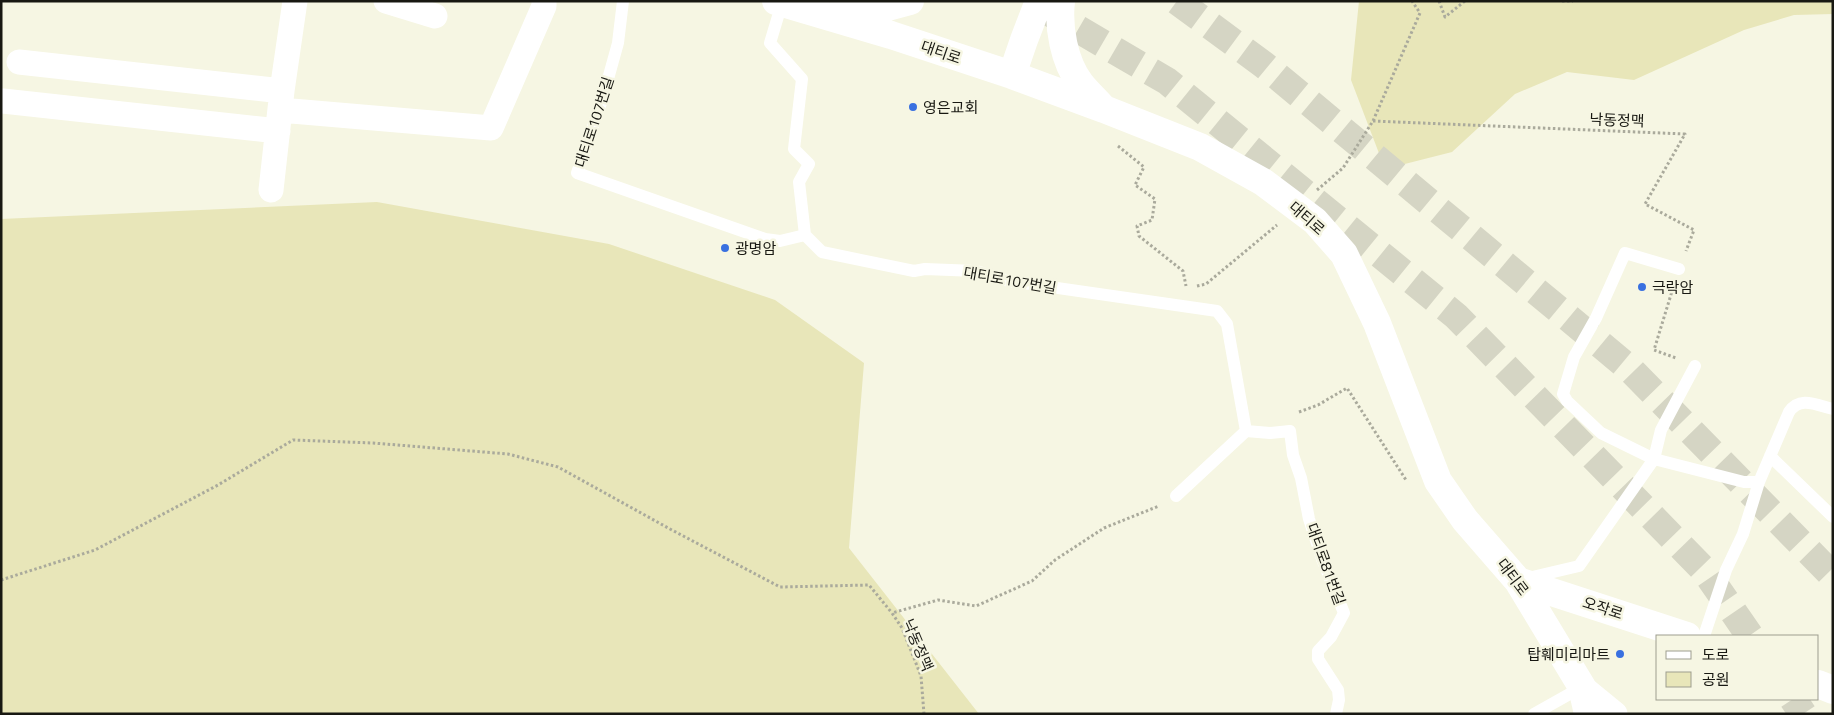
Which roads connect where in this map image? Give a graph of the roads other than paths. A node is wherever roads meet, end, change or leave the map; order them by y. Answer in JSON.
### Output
{"nodes":[{"id":1,"x":295,"y":1,"type":"edge"},
{"id":2,"x":386,"y":1,"type":"edge"},
{"id":3,"x":544,"y":1,"type":"edge"},
{"id":4,"x":623,"y":1,"type":"edge"},
{"id":5,"x":910,"y":1,"type":"edge"},
{"id":6,"x":1039,"y":1,"type":"edge"},
{"id":7,"x":1061,"y":1,"type":"edge"},
{"id":8,"x":779,"y":2,"type":"edge"},
{"id":9,"x":435,"y":16,"type":"dead end"},
{"id":10,"x":826,"y":16,"type":"junction"},
{"id":11,"x":19,"y":62,"type":"dead end"},
{"id":12,"x":1012,"y":75,"type":"junction"},
{"id":13,"x":3,"y":101,"type":"dead end"},
{"id":14,"x":280,"y":110,"type":"junction"},
{"id":15,"x":1112,"y":112,"type":"junction"},
{"id":16,"x":271,"y":190,"type":"dead end"},
{"id":17,"x":805,"y":234,"type":"junction"},
{"id":18,"x":1679,"y":269,"type":"road end"},
{"id":19,"x":1695,"y":366,"type":"road end"},
{"id":20,"x":1833,"y":409,"type":"edge"},
{"id":21,"x":1246,"y":431,"type":"junction"},
{"id":22,"x":1770,"y":456,"type":"junction"},
{"id":23,"x":1654,"y":459,"type":"junction"},
{"id":24,"x":1759,"y":482,"type":"junction"},
{"id":25,"x":1176,"y":496,"type":"dead end"},
{"id":26,"x":1833,"y":517,"type":"edge"},
{"id":27,"x":1518,"y":581,"type":"junction"},
{"id":28,"x":1684,"y":635,"type":"edge"},
{"id":29,"x":1704,"y":635,"type":"edge"},
{"id":30,"x":1819,"y":684,"type":"edge"},
{"id":31,"x":1582,"y":686,"type":"junction"},
{"id":32,"x":1833,"y":690,"type":"edge"},
{"id":33,"x":1336,"y":714,"type":"edge"},
{"id":34,"x":1534,"y":714,"type":"edge"},
{"id":35,"x":1588,"y":714,"type":"edge"},
{"id":36,"x":1616,"y":714,"type":"edge"}],
"edges":[{"from":1,"to":14,"type":"street"},
{"from":2,"to":9,"type":"street"},
{"from":3,"to":14,"type":"street"},
{"from":4,"to":17,"type":"lane","name":"대티로107번길"},
{"from":5,"to":10,"type":"main road"},
{"from":6,"to":12,"type":"main road"},
{"from":7,"to":15,"type":"main road"},
{"from":8,"to":10,"type":"main road","name":"대티로"},
{"from":8,"to":17,"type":"lane"},
{"from":10,"to":12,"type":"main road","name":"대티로"},
{"from":11,"to":14,"type":"street"},
{"from":12,"to":15,"type":"main road","name":"대티로"},
{"from":13,"to":14,"type":"street"},
{"from":14,"to":16,"type":"street"},
{"from":15,"to":27,"type":"main road","name":"대티로"},
{"from":17,"to":21,"type":"lane","name":"대티로107번길"},
{"from":18,"to":23,"type":"lane"},
{"from":19,"to":23,"type":"lane"},
{"from":20,"to":22,"type":"lane"},
{"from":21,"to":25,"type":"lane"},
{"from":21,"to":33,"type":"lane","name":"대티로81번길"},
{"from":22,"to":24,"type":"lane"},
{"from":22,"to":26,"type":"lane"},
{"from":23,"to":24,"type":"lane"},
{"from":23,"to":27,"type":"lane"},
{"from":24,"to":29,"type":"lane"},
{"from":27,"to":28,"type":"main road","name":"오작로"},
{"from":27,"to":31,"type":"main road","name":"대티로"},
{"from":30,"to":32,"type":"main road"},
{"from":31,"to":34,"type":"lane"},
{"from":31,"to":35,"type":"main road","name":"대티로"},
{"from":31,"to":36,"type":"street"}]}
